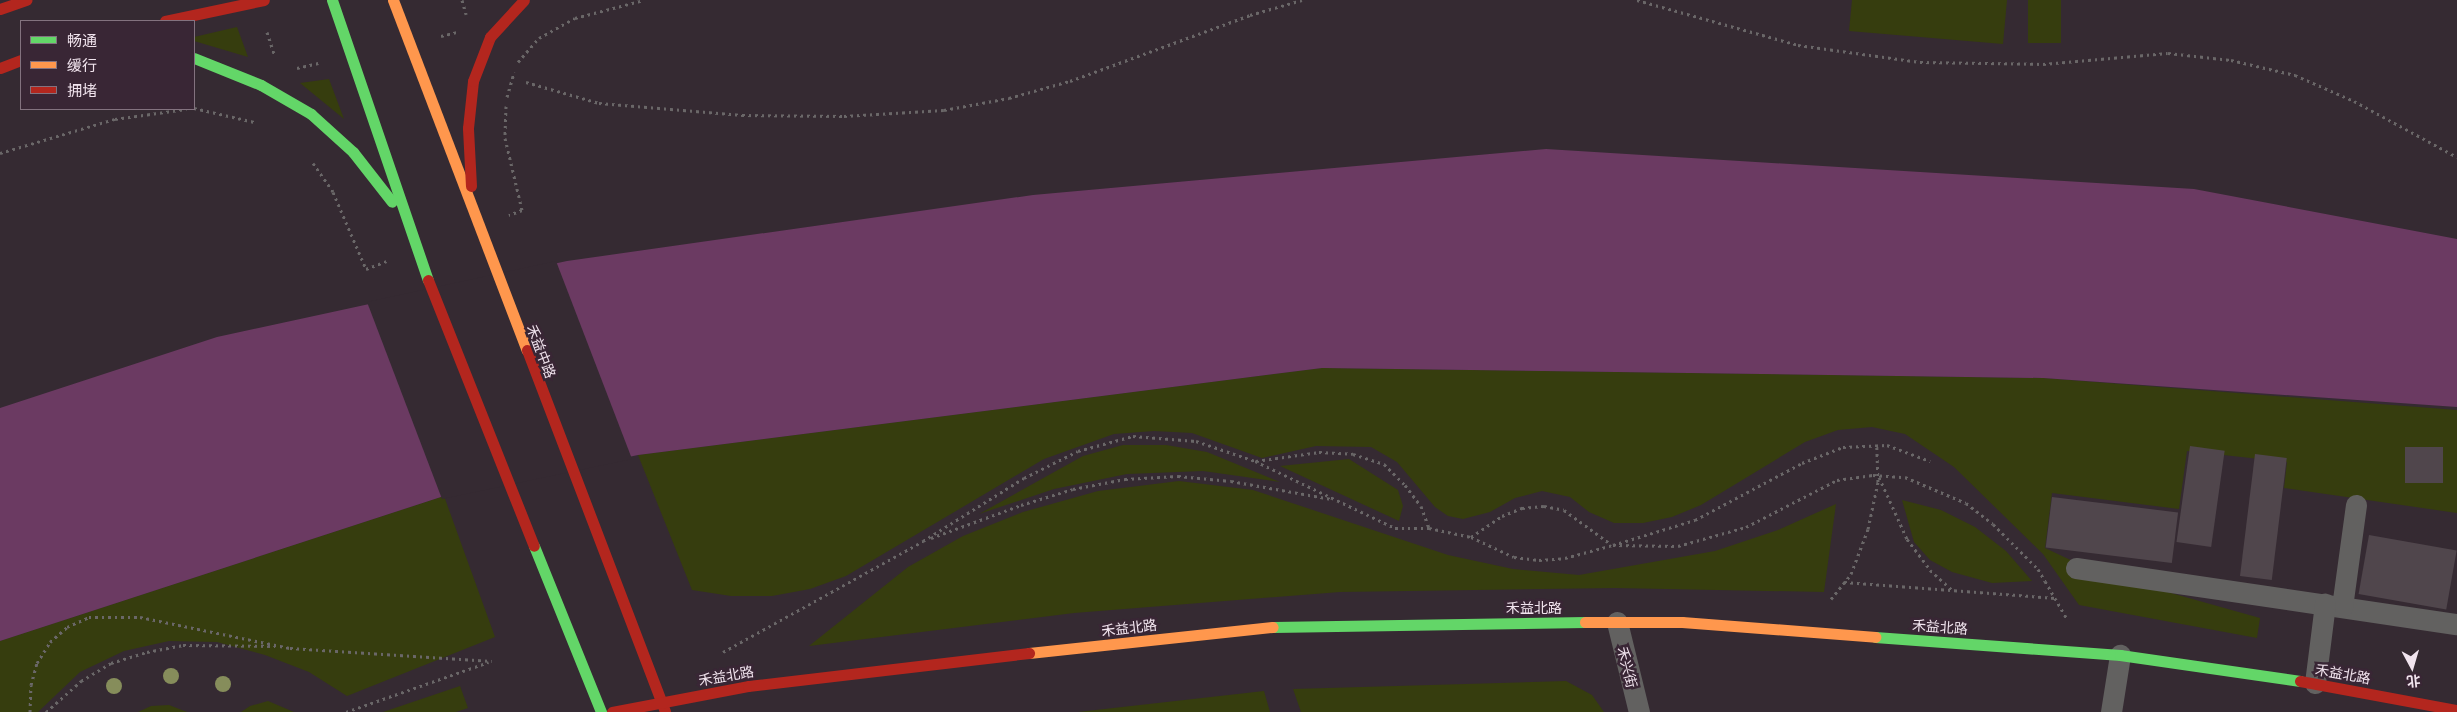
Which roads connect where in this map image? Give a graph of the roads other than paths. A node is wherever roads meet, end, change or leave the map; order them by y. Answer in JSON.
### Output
{"nodes":[{"id":1,"x":332,"y":0,"type":"edge"},
{"id":2,"x":393,"y":0,"type":"edge"},
{"id":3,"x":524,"y":0,"type":"edge"},
{"id":4,"x":21,"y":1,"type":"edge"},
{"id":5,"x":260,"y":1,"type":"edge"},
{"id":6,"x":0,"y":9,"type":"edge"},
{"id":7,"x":170,"y":20,"type":"edge"},
{"id":8,"x":195,"y":58,"type":"edge"},
{"id":9,"x":20,"y":60,"type":"edge"},
{"id":10,"x":0,"y":68,"type":"edge"},
{"id":11,"x":478,"y":227,"type":"junction"},
{"id":12,"x":416,"y":250,"type":"junction"},
{"id":13,"x":2356,"y":505,"type":"dead end"},
{"id":14,"x":2076,"y":568,"type":"dead end"},
{"id":15,"x":2334,"y":606,"type":"junction"},
{"id":16,"x":1617,"y":622,"type":"junction"},
{"id":17,"x":2457,"y":624,"type":"edge"},
{"id":18,"x":2120,"y":655,"type":"junction"},
{"id":19,"x":2315,"y":683,"type":"junction"},
{"id":20,"x":664,"y":707,"type":"edge"},
{"id":21,"x":2457,"y":710,"type":"edge"},
{"id":22,"x":600,"y":712,"type":"edge"},
{"id":23,"x":612,"y":712,"type":"edge"},
{"id":24,"x":1639,"y":712,"type":"edge"},
{"id":25,"x":2112,"y":712,"type":"edge"}],
"edges":[{"from":1,"to":12,"type":"street"},
{"from":2,"to":11,"type":"street","name":"禾益中路"},
{"from":3,"to":11,"type":"street"},
{"from":4,"to":6,"type":"street"},
{"from":5,"to":7,"type":"street"},
{"from":8,"to":12,"type":"street"},
{"from":9,"to":10,"type":"street"},
{"from":11,"to":20,"type":"street","name":"禾益中路"},
{"from":12,"to":22,"type":"street"},
{"from":13,"to":15,"type":"lane"},
{"from":14,"to":15,"type":"lane"},
{"from":15,"to":17,"type":"lane"},
{"from":15,"to":19,"type":"lane"},
{"from":16,"to":18,"type":"street","name":"禾益北路"},
{"from":16,"to":20,"type":"street","name":"禾益北路"},
{"from":16,"to":24,"type":"lane","name":"禾兴街"},
{"from":18,"to":19,"type":"street","name":"禾益北路"},
{"from":18,"to":25,"type":"lane"},
{"from":19,"to":21,"type":"street","name":"禾益北路"},
{"from":20,"to":23,"type":"street","name":"禾益北路"}]}
